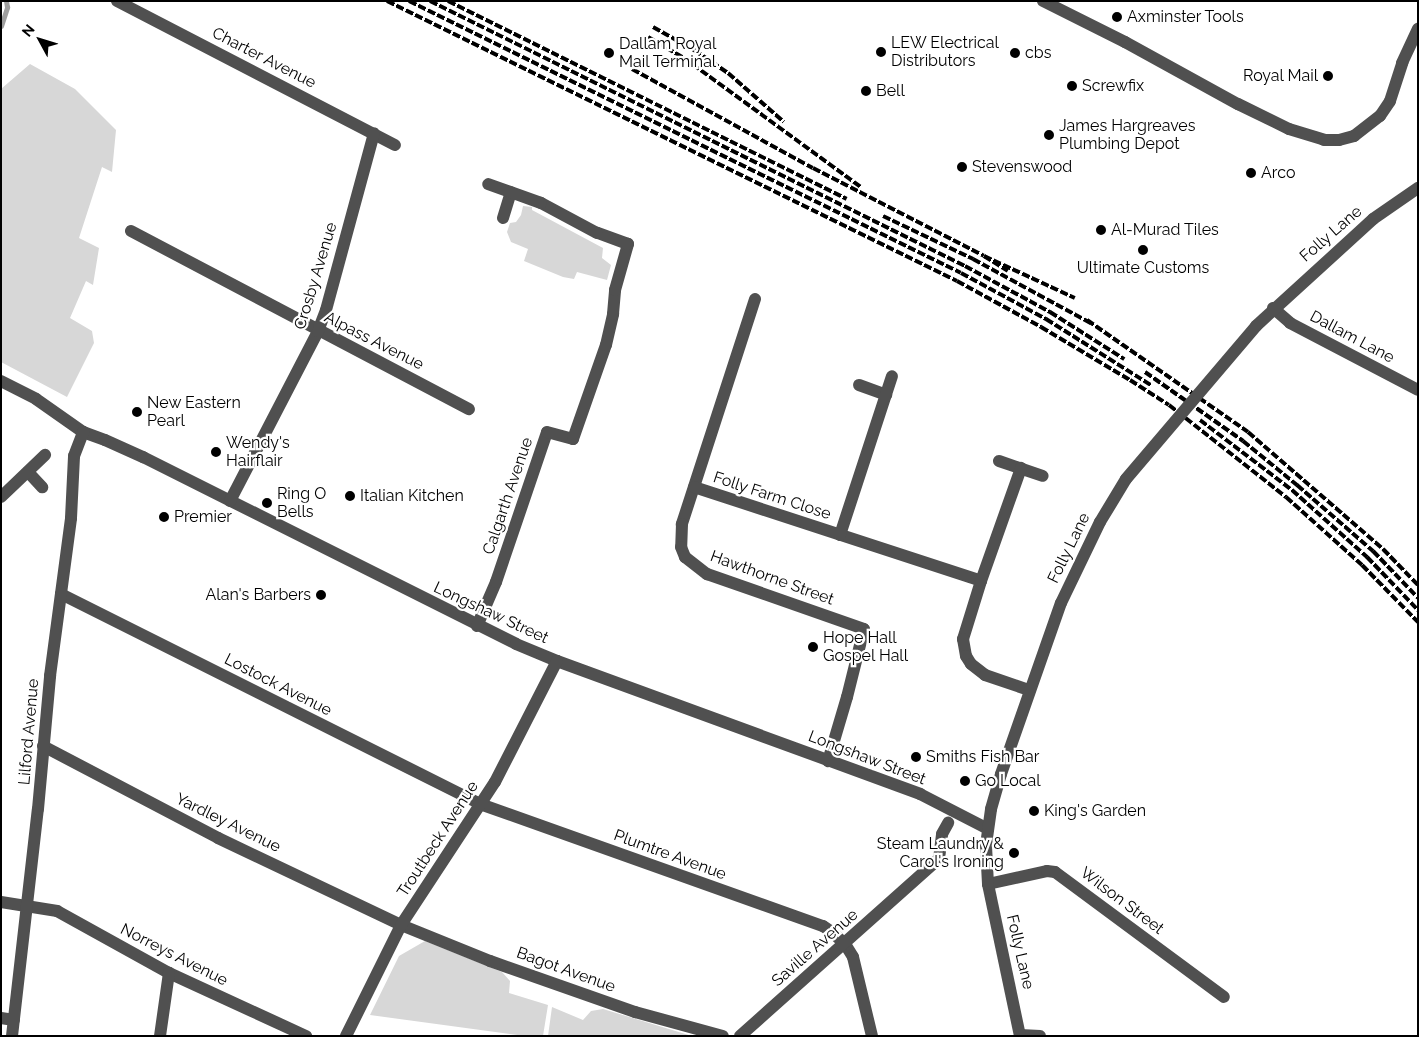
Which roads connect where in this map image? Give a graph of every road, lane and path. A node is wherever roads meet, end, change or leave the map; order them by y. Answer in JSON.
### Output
{"nodes":[{"id":1,"x":117,"y":1,"type":"edge"},
{"id":2,"x":1043,"y":1,"type":"edge"},
{"id":3,"x":1418,"y":29,"type":"edge"},
{"id":4,"x":374,"y":133,"type":"junction"},
{"id":5,"x":396,"y":145,"type":"dead end"},
{"id":6,"x":488,"y":184,"type":"dead end"},
{"id":7,"x":1418,"y":188,"type":"edge"},
{"id":8,"x":511,"y":192,"type":"junction"},
{"id":9,"x":504,"y":218,"type":"dead end"},
{"id":10,"x":132,"y":231,"type":"dead end"},
{"id":11,"x":755,"y":299,"type":"dead end"},
{"id":12,"x":1273,"y":308,"type":"junction"},
{"id":13,"x":318,"y":331,"type":"junction"},
{"id":14,"x":892,"y":376,"type":"dead end"},
{"id":15,"x":1,"y":381,"type":"edge"},
{"id":16,"x":859,"y":385,"type":"dead end"},
{"id":17,"x":1418,"y":390,"type":"edge"},
{"id":18,"x":886,"y":395,"type":"junction"},
{"id":19,"x":469,"y":409,"type":"dead end"},
{"id":20,"x":83,"y":432,"type":"junction"},
{"id":21,"x":46,"y":455,"type":"dead end"},
{"id":22,"x":999,"y":462,"type":"dead end"},
{"id":23,"x":1021,"y":468,"type":"junction"},
{"id":24,"x":28,"y":472,"type":"junction"},
{"id":25,"x":1043,"y":476,"type":"dead end"},
{"id":26,"x":42,"y":487,"type":"dead end"},
{"id":27,"x":694,"y":488,"type":"junction"},
{"id":28,"x":1,"y":497,"type":"edge"},
{"id":29,"x":230,"y":501,"type":"junction"},
{"id":30,"x":840,"y":535,"type":"junction"},
{"id":31,"x":981,"y":581,"type":"junction"},
{"id":32,"x":61,"y":594,"type":"junction"},
{"id":33,"x":477,"y":626,"type":"junction"},
{"id":34,"x":557,"y":661,"type":"junction"},
{"id":35,"x":1029,"y":690,"type":"junction"},
{"id":36,"x":43,"y":746,"type":"junction"},
{"id":37,"x":828,"y":761,"type":"junction"},
{"id":38,"x":480,"y":804,"type":"junction"},
{"id":39,"x":948,"y":823,"type":"dead end"},
{"id":40,"x":988,"y":829,"type":"junction"},
{"id":41,"x":988,"y":884,"type":"junction"},
{"id":42,"x":1,"y":902,"type":"edge"},
{"id":43,"x":27,"y":906,"type":"junction"},
{"id":44,"x":401,"y":925,"type":"junction"},
{"id":45,"x":845,"y":944,"type":"junction"},
{"id":46,"x":169,"y":973,"type":"junction"},
{"id":47,"x":1224,"y":997,"type":"dead end"},
{"id":48,"x":8,"y":1019,"type":"edge"},
{"id":49,"x":12,"y":1036,"type":"edge"},
{"id":50,"x":160,"y":1036,"type":"edge"},
{"id":51,"x":306,"y":1036,"type":"edge"},
{"id":52,"x":346,"y":1036,"type":"edge"},
{"id":53,"x":723,"y":1036,"type":"edge"},
{"id":54,"x":740,"y":1036,"type":"edge"},
{"id":55,"x":872,"y":1036,"type":"edge"},
{"id":56,"x":1020,"y":1036,"type":"edge"},
{"id":57,"x":1040,"y":1036,"type":"edge"}],
"edges":[{"from":1,"to":4,"type":"street","name":"Charter Avenue"},
{"from":2,"to":3,"type":"street"},
{"from":4,"to":5,"type":"street","name":"Charter Avenue"},
{"from":4,"to":13,"type":"street","name":"Crosby Avenue"},
{"from":6,"to":8,"type":"street","name":"Calgarth Avenue"},
{"from":7,"to":12,"type":"street","name":"Folly Lane"},
{"from":8,"to":9,"type":"street"},
{"from":8,"to":33,"type":"street","name":"Calgarth Avenue"},
{"from":10,"to":13,"type":"street","name":"Alpass Avenue"},
{"from":11,"to":27,"type":"street","name":"Hawthorne Street"},
{"from":12,"to":17,"type":"street","name":"Dallam Lane"},
{"from":12,"to":35,"type":"street","name":"Folly Lane","bridge":true},
{"from":13,"to":19,"type":"street","name":"Alpass Avenue"},
{"from":13,"to":29,"type":"street","name":"Crosby Avenue"},
{"from":14,"to":18,"type":"street","name":"Folly Farm Close"},
{"from":15,"to":20,"type":"street","name":"Longshaw Street"},
{"from":16,"to":18,"type":"street"},
{"from":18,"to":30,"type":"street","name":"Folly Farm Close"},
{"from":20,"to":29,"type":"street","name":"Longshaw Street"},
{"from":20,"to":32,"type":"street","name":"Lilford Avenue"},
{"from":21,"to":24,"type":"street"},
{"from":22,"to":23,"type":"street"},
{"from":23,"to":25,"type":"street"},
{"from":23,"to":31,"type":"street"},
{"from":24,"to":26,"type":"street"},
{"from":24,"to":28,"type":"street"},
{"from":27,"to":30,"type":"street","name":"Folly Farm Close"},
{"from":27,"to":37,"type":"street","name":"Hawthorne Street"},
{"from":29,"to":33,"type":"street","name":"Longshaw Street"},
{"from":30,"to":31,"type":"street","name":"Folly Farm Close"},
{"from":31,"to":35,"type":"street"},
{"from":32,"to":36,"type":"street","name":"Lilford Avenue"},
{"from":32,"to":38,"type":"street","name":"Lostock Avenue"},
{"from":33,"to":34,"type":"street","name":"Longshaw Street"},
{"from":34,"to":37,"type":"street","name":"Longshaw Street"},
{"from":34,"to":38,"type":"street","name":"Troutbeck Avenue"},
{"from":35,"to":40,"type":"street","name":"Folly Lane"},
{"from":36,"to":43,"type":"street","name":"Lilford Avenue"},
{"from":36,"to":44,"type":"street","name":"Yardley Avenue"},
{"from":37,"to":40,"type":"street","name":"Longshaw Street"},
{"from":38,"to":44,"type":"street","name":"Troutbeck Avenue"},
{"from":38,"to":45,"type":"street","name":"Plumtre Avenue"},
{"from":39,"to":45,"type":"street","name":"Saville Avenue"},
{"from":40,"to":41,"type":"street","name":"Folly Lane"},
{"from":41,"to":47,"type":"street","name":"Wilson Street"},
{"from":41,"to":56,"type":"street","name":"Folly Lane"},
{"from":42,"to":43,"type":"street","name":"Norreys Avenue"},
{"from":43,"to":46,"type":"street","name":"Norreys Avenue"},
{"from":43,"to":48,"type":"street","name":"Lilford Avenue"},
{"from":44,"to":52,"type":"street","name":"Troutbeck Avenue"},
{"from":44,"to":53,"type":"street","name":"Bagot Avenue"},
{"from":45,"to":54,"type":"street","name":"Saville Avenue"},
{"from":45,"to":55,"type":"street"},
{"from":46,"to":50,"type":"street"},
{"from":46,"to":51,"type":"street","name":"Norreys Avenue"},
{"from":48,"to":49,"type":"street","name":"Lilford Avenue"},
{"from":56,"to":57,"type":"street"}]}
